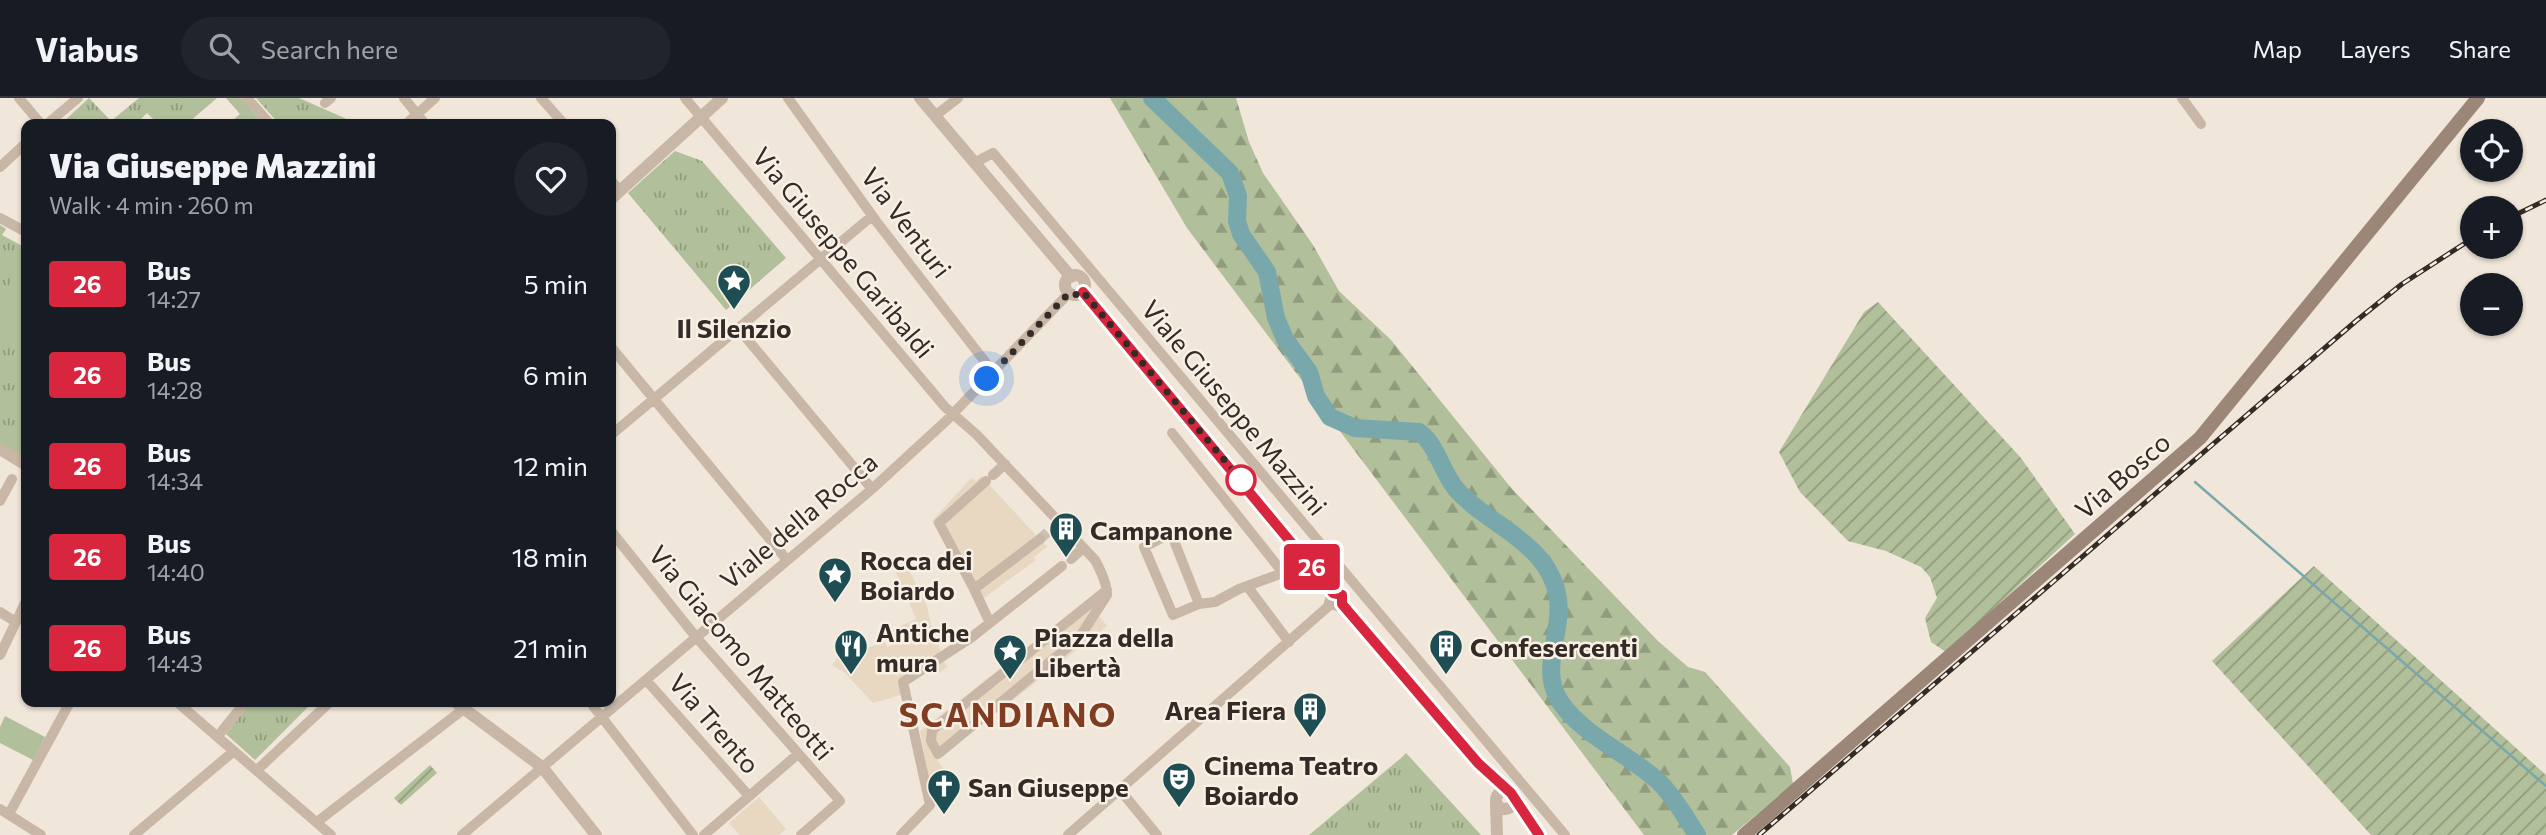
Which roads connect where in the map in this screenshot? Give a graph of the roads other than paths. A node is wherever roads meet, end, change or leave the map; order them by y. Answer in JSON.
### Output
{"nodes":[{"id":1,"x":19,"y":98,"type":"edge"},
{"id":2,"x":78,"y":98,"type":"edge"},
{"id":3,"x":247,"y":98,"type":"edge"},
{"id":4,"x":404,"y":98,"type":"edge"},
{"id":5,"x":435,"y":98,"type":"edge"},
{"id":6,"x":541,"y":98,"type":"edge"},
{"id":7,"x":685,"y":98,"type":"edge"},
{"id":8,"x":722,"y":98,"type":"edge"},
{"id":9,"x":788,"y":98,"type":"edge"},
{"id":10,"x":920,"y":98,"type":"edge"},
{"id":11,"x":958,"y":98,"type":"edge"},
{"id":12,"x":2182,"y":98,"type":"edge"},
{"id":13,"x":2478,"y":98,"type":"edge"},
{"id":14,"x":417,"y":115,"type":"junction"},
{"id":15,"x":936,"y":115,"type":"junction"},
{"id":16,"x":701,"y":116,"type":"junction"},
{"id":17,"x":37,"y":119,"type":"edge"},
{"id":18,"x":53,"y":119,"type":"edge"},
{"id":19,"x":266,"y":119,"type":"edge"},
{"id":20,"x":412,"y":119,"type":"edge"},
{"id":21,"x":421,"y":119,"type":"edge"},
{"id":22,"x":560,"y":119,"type":"edge"},
{"id":23,"x":2202,"y":124,"type":"dead end"},
{"id":24,"x":21,"y":148,"type":"edge"},
{"id":25,"x":974,"y":163,"type":"junction"},
{"id":26,"x":0,"y":167,"type":"edge"},
{"id":27,"x":616,"y":195,"type":"edge"},
{"id":28,"x":872,"y":216,"type":"junction"},
{"id":29,"x":0,"y":218,"type":"edge"},
{"id":30,"x":21,"y":229,"type":"edge"},
{"id":31,"x":820,"y":261,"type":"junction"},
{"id":32,"x":1071,"y":277,"type":"junction"},
{"id":33,"x":1083,"y":292,"type":"junction"},
{"id":34,"x":1069,"y":293,"type":"junction"},
{"id":35,"x":738,"y":328,"type":"junction"},
{"id":36,"x":616,"y":353,"type":"edge"},
{"id":37,"x":993,"y":372,"type":"junction"},
{"id":38,"x":654,"y":399,"type":"junction"},
{"id":39,"x":952,"y":415,"type":"junction"},
{"id":40,"x":616,"y":431,"type":"edge"},
{"id":41,"x":1172,"y":433,"type":"dead end"},
{"id":42,"x":0,"y":449,"type":"edge"},
{"id":43,"x":21,"y":463,"type":"edge"},
{"id":44,"x":1005,"y":464,"type":"junction"},
{"id":45,"x":12,"y":479,"type":"dead end"},
{"id":46,"x":872,"y":489,"type":"junction"},
{"id":47,"x":0,"y":501,"type":"edge"},
{"id":48,"x":1059,"y":522,"type":"junction"},
{"id":49,"x":616,"y":537,"type":"edge"},
{"id":50,"x":1083,"y":548,"type":"junction"},
{"id":51,"x":787,"y":560,"type":"junction"},
{"id":52,"x":1310,"y":563,"type":"junction"},
{"id":53,"x":1284,"y":574,"type":"junction"},
{"id":54,"x":1247,"y":586,"type":"junction"},
{"id":55,"x":974,"y":589,"type":"junction"},
{"id":56,"x":1107,"y":590,"type":"junction"},
{"id":57,"x":1335,"y":601,"type":"junction"},
{"id":58,"x":1199,"y":604,"type":"junction"},
{"id":59,"x":0,"y":612,"type":"edge"},
{"id":60,"x":21,"y":612,"type":"edge"},
{"id":61,"x":16,"y":622,"type":"junction"},
{"id":62,"x":990,"y":623,"type":"junction"},
{"id":63,"x":696,"y":637,"type":"junction"},
{"id":64,"x":1289,"y":642,"type":"junction"},
{"id":65,"x":0,"y":655,"type":"edge"},
{"id":66,"x":1020,"y":659,"type":"junction"},
{"id":67,"x":1033,"y":676,"type":"junction"},
{"id":68,"x":646,"y":680,"type":"junction"},
{"id":69,"x":616,"y":704,"type":"edge"},
{"id":70,"x":67,"y":707,"type":"edge"},
{"id":71,"x":183,"y":707,"type":"edge"},
{"id":72,"x":240,"y":707,"type":"edge"},
{"id":73,"x":325,"y":707,"type":"edge"},
{"id":74,"x":458,"y":707,"type":"edge"},
{"id":75,"x":463,"y":707,"type":"edge"},
{"id":76,"x":594,"y":707,"type":"edge"},
{"id":77,"x":612,"y":707,"type":"edge"},
{"id":78,"x":601,"y":716,"type":"junction"},
{"id":79,"x":218,"y":736,"type":"junction"},
{"id":80,"x":234,"y":751,"type":"junction"},
{"id":81,"x":798,"y":754,"type":"junction"},
{"id":82,"x":542,"y":767,"type":"junction"},
{"id":83,"x":257,"y":770,"type":"junction"},
{"id":84,"x":1120,"y":790,"type":"junction"},
{"id":85,"x":749,"y":796,"type":"junction"},
{"id":86,"x":1504,"y":801,"type":"junction"},
{"id":87,"x":4,"y":811,"type":"edge"},
{"id":88,"x":321,"y":830,"type":"edge"},
{"id":89,"x":592,"y":833,"type":"edge"},
{"id":90,"x":907,"y":833,"type":"edge"},
{"id":91,"x":1497,"y":833,"type":"edge"},
{"id":92,"x":41,"y":835,"type":"edge"},
{"id":93,"x":134,"y":835,"type":"edge"},
{"id":94,"x":462,"y":835,"type":"edge"},
{"id":95,"x":693,"y":835,"type":"edge"},
{"id":96,"x":704,"y":835,"type":"edge"},
{"id":97,"x":801,"y":835,"type":"edge"},
{"id":98,"x":1068,"y":835,"type":"edge"},
{"id":99,"x":1157,"y":835,"type":"edge"},
{"id":100,"x":1539,"y":835,"type":"edge"},
{"id":101,"x":1566,"y":835,"type":"edge"},
{"id":102,"x":1744,"y":835,"type":"edge"}],
"edges":[{"from":1,"to":17,"type":"street"},
{"from":2,"to":18,"type":"street"},
{"from":3,"to":19,"type":"street"},
{"from":4,"to":14,"type":"street"},
{"from":5,"to":14,"type":"street"},
{"from":6,"to":22,"type":"street"},
{"from":7,"to":16,"type":"street","name":"Via Giuseppe Garibaldi"},
{"from":8,"to":16,"type":"street"},
{"from":9,"to":28,"type":"street","name":"Via Venturi"},
{"from":10,"to":15,"type":"street"},
{"from":11,"to":15,"type":"street"},
{"from":12,"to":23,"type":"street"},
{"from":13,"to":102,"type":"main road","name":"Via Bosco"},
{"from":14,"to":20,"type":"street"},
{"from":14,"to":21,"type":"street"},
{"from":15,"to":25,"type":"street"},
{"from":16,"to":27,"type":"street"},
{"from":16,"to":31,"type":"street","name":"Via Giuseppe Garibaldi"},
{"from":24,"to":26,"type":"street"},
{"from":25,"to":32,"type":"street"},
{"from":25,"to":101,"type":"street","name":"Viale Giuseppe Mazzini"},
{"from":28,"to":31,"type":"street"},
{"from":28,"to":37,"type":"street","name":"Via Venturi"},
{"from":29,"to":30,"type":"street"},
{"from":31,"to":35,"type":"street"},
{"from":31,"to":39,"type":"street","name":"Via Giuseppe Garibaldi"},
{"from":32,"to":33,"type":"street"},
{"from":32,"to":34,"type":"street"},
{"from":33,"to":34,"type":"street"},
{"from":33,"to":52,"type":"street","name":"Viale Giuseppe Mazzini"},
{"from":34,"to":37,"type":"street","name":"Viale della Rocca"},
{"from":35,"to":38,"type":"street"},
{"from":35,"to":46,"type":"street"},
{"from":36,"to":38,"type":"street"},
{"from":37,"to":39,"type":"street","name":"Viale della Rocca"},
{"from":38,"to":40,"type":"street"},
{"from":38,"to":51,"type":"street"},
{"from":39,"to":44,"type":"street","name":"Via Giuseppe Garibaldi"},
{"from":39,"to":46,"type":"street","name":"Viale della Rocca"},
{"from":41,"to":53,"type":"street"},
{"from":42,"to":43,"type":"street"},
{"from":44,"to":48,"type":"street","name":"Via Giuseppe Garibaldi"},
{"from":44,"to":55,"type":"street"},
{"from":45,"to":47,"type":"street"},
{"from":46,"to":51,"type":"street","name":"Viale della Rocca"},
{"from":48,"to":50,"type":"street","name":"Via Giuseppe Garibaldi"},
{"from":48,"to":55,"type":"street"},
{"from":49,"to":63,"type":"street","name":"Via Giacomo Matteotti"},
{"from":50,"to":56,"type":"street","name":"Via Giuseppe Garibaldi"},
{"from":50,"to":62,"type":"street"},
{"from":51,"to":63,"type":"street","name":"Viale della Rocca"},
{"from":52,"to":53,"type":"street"},
{"from":52,"to":57,"type":"street","name":"Viale Giuseppe Mazzini"},
{"from":53,"to":54,"type":"street"},
{"from":54,"to":58,"type":"street"},
{"from":54,"to":64,"type":"street"},
{"from":55,"to":62,"type":"street"},
{"from":56,"to":66,"type":"street"},
{"from":56,"to":67,"type":"street"},
{"from":57,"to":64,"type":"street"},
{"from":57,"to":86,"type":"street","name":"Viale Giuseppe Mazzini"},
{"from":58,"to":58,"type":"street"},
{"from":59,"to":61,"type":"street"},
{"from":60,"to":61,"type":"street"},
{"from":61,"to":65,"type":"street"},
{"from":62,"to":90,"type":"street"},
{"from":63,"to":68,"type":"street","name":"Viale della Rocca"},
{"from":63,"to":81,"type":"street","name":"Via Giacomo Matteotti"},
{"from":64,"to":84,"type":"street"},
{"from":66,"to":67,"type":"street"},
{"from":66,"to":67,"type":"street"},
{"from":68,"to":69,"type":"street","name":"Viale della Rocca"},
{"from":68,"to":85,"type":"street","name":"Via Trento"},
{"from":70,"to":87,"type":"street"},
{"from":71,"to":79,"type":"street"},
{"from":72,"to":79,"type":"street"},
{"from":73,"to":83,"type":"street"},
{"from":74,"to":88,"type":"street"},
{"from":75,"to":82,"type":"street"},
{"from":76,"to":78,"type":"street"},
{"from":77,"to":78,"type":"street","name":"Viale della Rocca"},
{"from":78,"to":82,"type":"street","name":"Viale della Rocca"},
{"from":78,"to":95,"type":"street"},
{"from":79,"to":80,"type":"street"},
{"from":80,"to":83,"type":"street"},
{"from":80,"to":93,"type":"street"},
{"from":81,"to":85,"type":"street"},
{"from":81,"to":97,"type":"street","name":"Via Giacomo Matteotti"},
{"from":82,"to":89,"type":"street"},
{"from":82,"to":94,"type":"street","name":"Viale della Rocca"},
{"from":83,"to":88,"type":"street"},
{"from":84,"to":98,"type":"street"},
{"from":84,"to":99,"type":"street"},
{"from":85,"to":96,"type":"street"},
{"from":86,"to":91,"type":"street"},
{"from":86,"to":100,"type":"street","name":"Viale Giuseppe Mazzini"},
{"from":87,"to":92,"type":"street"}]}
